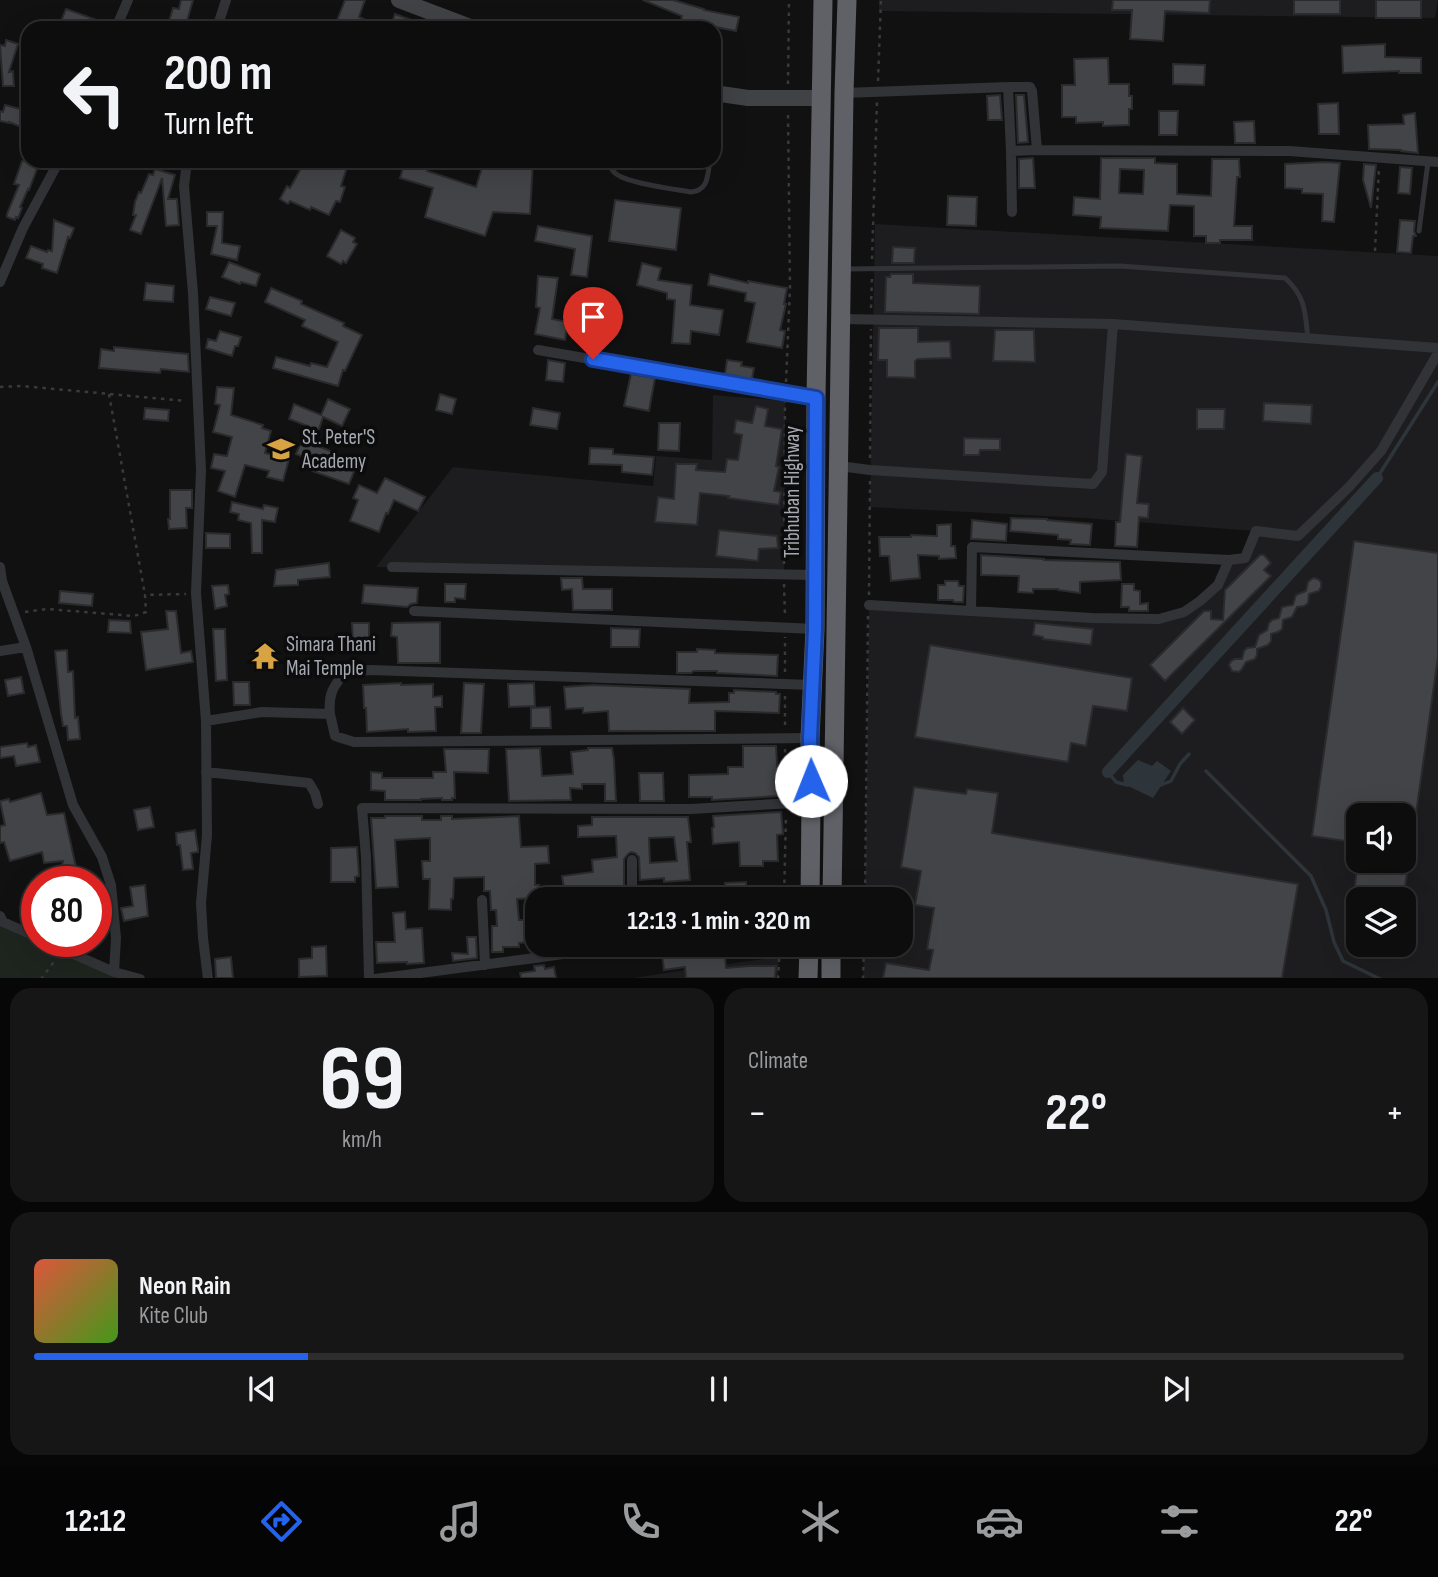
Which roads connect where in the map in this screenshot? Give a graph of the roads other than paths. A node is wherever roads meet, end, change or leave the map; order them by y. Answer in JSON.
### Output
{"nodes":[{"id":1,"x":128,"y":0,"type":"edge"},
{"id":2,"x":226,"y":0,"type":"edge"},
{"id":3,"x":399,"y":0,"type":"edge"},
{"id":4,"x":823,"y":0,"type":"edge"},
{"id":5,"x":847,"y":0,"type":"edge"},
{"id":6,"x":119,"y":21,"type":"edge"},
{"id":7,"x":219,"y":21,"type":"edge"},
{"id":8,"x":454,"y":21,"type":"edge"},
{"id":9,"x":1008,"y":87,"type":"junction"},
{"id":10,"x":844,"y":93,"type":"junction"},
{"id":11,"x":721,"y":94,"type":"edge"},
{"id":12,"x":822,"y":98,"type":"junction"},
{"id":13,"x":1037,"y":150,"type":"junction"},
{"id":14,"x":1011,"y":151,"type":"junction"},
{"id":15,"x":1433,"y":162,"type":"edge"},
{"id":16,"x":55,"y":168,"type":"edge"},
{"id":17,"x":186,"y":168,"type":"edge"},
{"id":18,"x":613,"y":168,"type":"edge"},
{"id":19,"x":709,"y":168,"type":"edge"},
{"id":20,"x":1012,"y":212,"type":"dead end"},
{"id":21,"x":1419,"y":231,"type":"dead end"},
{"id":22,"x":842,"y":269,"type":"junction"},
{"id":23,"x":0,"y":282,"type":"edge"},
{"id":24,"x":841,"y":319,"type":"junction"},
{"id":25,"x":1113,"y":324,"type":"junction"},
{"id":26,"x":1308,"y":338,"type":"junction"},
{"id":27,"x":1438,"y":348,"type":"edge"},
{"id":28,"x":538,"y":350,"type":"dead end"},
{"id":29,"x":1438,"y":353,"type":"edge"},
{"id":30,"x":816,"y":398,"type":"junction"},
{"id":31,"x":839,"y":466,"type":"junction"},
{"id":32,"x":1229,"y":560,"type":"junction"},
{"id":33,"x":0,"y":567,"type":"edge"},
{"id":34,"x":392,"y":567,"type":"dead end"},
{"id":35,"x":815,"y":575,"type":"junction"},
{"id":36,"x":869,"y":605,"type":"road end"},
{"id":37,"x":414,"y":611,"type":"dead end"},
{"id":38,"x":971,"y":611,"type":"junction"},
{"id":39,"x":815,"y":629,"type":"junction"},
{"id":40,"x":26,"y":647,"type":"junction"},
{"id":41,"x":0,"y":651,"type":"edge"},
{"id":42,"x":812,"y":685,"type":"junction"},
{"id":43,"x":330,"y":714,"type":"junction"},
{"id":44,"x":206,"y":721,"type":"junction"},
{"id":45,"x":810,"y":738,"type":"junction"},
{"id":46,"x":206,"y":772,"type":"junction"},
{"id":47,"x":811,"y":802,"type":"junction"},
{"id":48,"x":318,"y":804,"type":"dead end"},
{"id":49,"x":632,"y":860,"type":"dead end"},
{"id":50,"x":632,"y":887,"type":"edge"},
{"id":51,"x":810,"y":887,"type":"edge"},
{"id":52,"x":832,"y":887,"type":"edge"},
{"id":53,"x":482,"y":901,"type":"dead end"},
{"id":54,"x":0,"y":916,"type":"edge"},
{"id":55,"x":21,"y":930,"type":"edge"},
{"id":56,"x":80,"y":957,"type":"edge"},
{"id":57,"x":541,"y":957,"type":"edge"},
{"id":58,"x":809,"y":957,"type":"edge"},
{"id":59,"x":831,"y":957,"type":"edge"},
{"id":60,"x":485,"y":965,"type":"junction"},
{"id":61,"x":114,"y":972,"type":"junction"},
{"id":62,"x":140,"y":978,"type":"edge"},
{"id":63,"x":208,"y":978,"type":"edge"},
{"id":64,"x":369,"y":978,"type":"edge"},
{"id":65,"x":375,"y":978,"type":"edge"},
{"id":66,"x":808,"y":978,"type":"edge"},
{"id":67,"x":831,"y":978,"type":"edge"}],
"edges":[{"from":1,"to":6,"type":"street"},
{"from":2,"to":7,"type":"street"},
{"from":3,"to":8,"type":"main road"},
{"from":4,"to":12,"type":"highway","name":"Tribhuban Highway"},
{"from":5,"to":10,"type":"highway"},
{"from":9,"to":10,"type":"street"},
{"from":9,"to":13,"type":"street"},
{"from":9,"to":14,"type":"street"},
{"from":10,"to":22,"type":"highway"},
{"from":11,"to":12,"type":"main road"},
{"from":12,"to":30,"type":"highway","name":"Tribhuban Highway"},
{"from":13,"to":14,"type":"street"},
{"from":13,"to":15,"type":"street"},
{"from":14,"to":20,"type":"street"},
{"from":15,"to":21,"type":"lane"},
{"from":16,"to":23,"type":"street"},
{"from":17,"to":44,"type":"street"},
{"from":18,"to":19,"type":"lane"},
{"from":22,"to":24,"type":"highway"},
{"from":22,"to":26,"type":"lane"},
{"from":24,"to":25,"type":"street"},
{"from":24,"to":31,"type":"highway"},
{"from":25,"to":26,"type":"street"},
{"from":25,"to":31,"type":"street"},
{"from":26,"to":27,"type":"street"},
{"from":28,"to":30,"type":"street"},
{"from":29,"to":32,"type":"street"},
{"from":30,"to":35,"type":"highway","name":"Tribhuban Highway"},
{"from":31,"to":52,"type":"highway"},
{"from":32,"to":38,"type":"street"},
{"from":32,"to":38,"type":"street"},
{"from":33,"to":40,"type":"street"},
{"from":34,"to":35,"type":"street"},
{"from":35,"to":39,"type":"highway","name":"Tribhuban Highway"},
{"from":36,"to":38,"type":"street"},
{"from":37,"to":39,"type":"street"},
{"from":39,"to":42,"type":"highway","name":"Tribhuban Highway"},
{"from":40,"to":41,"type":"street"},
{"from":40,"to":61,"type":"street"},
{"from":42,"to":43,"type":"street"},
{"from":42,"to":45,"type":"highway","name":"Tribhuban Highway"},
{"from":43,"to":44,"type":"street"},
{"from":43,"to":45,"type":"street"},
{"from":44,"to":46,"type":"street"},
{"from":45,"to":47,"type":"highway","name":"Tribhuban Highway"},
{"from":46,"to":48,"type":"street"},
{"from":46,"to":63,"type":"street"},
{"from":47,"to":51,"type":"highway","name":"Tribhuban Highway"},
{"from":47,"to":64,"type":"street"},
{"from":49,"to":50,"type":"street"},
{"from":53,"to":60,"type":"street"},
{"from":54,"to":55,"type":"street"},
{"from":56,"to":61,"type":"street"},
{"from":57,"to":60,"type":"street"},
{"from":58,"to":66,"type":"highway"},
{"from":59,"to":67,"type":"highway"},
{"from":60,"to":65,"type":"street"},
{"from":61,"to":62,"type":"street"}]}
